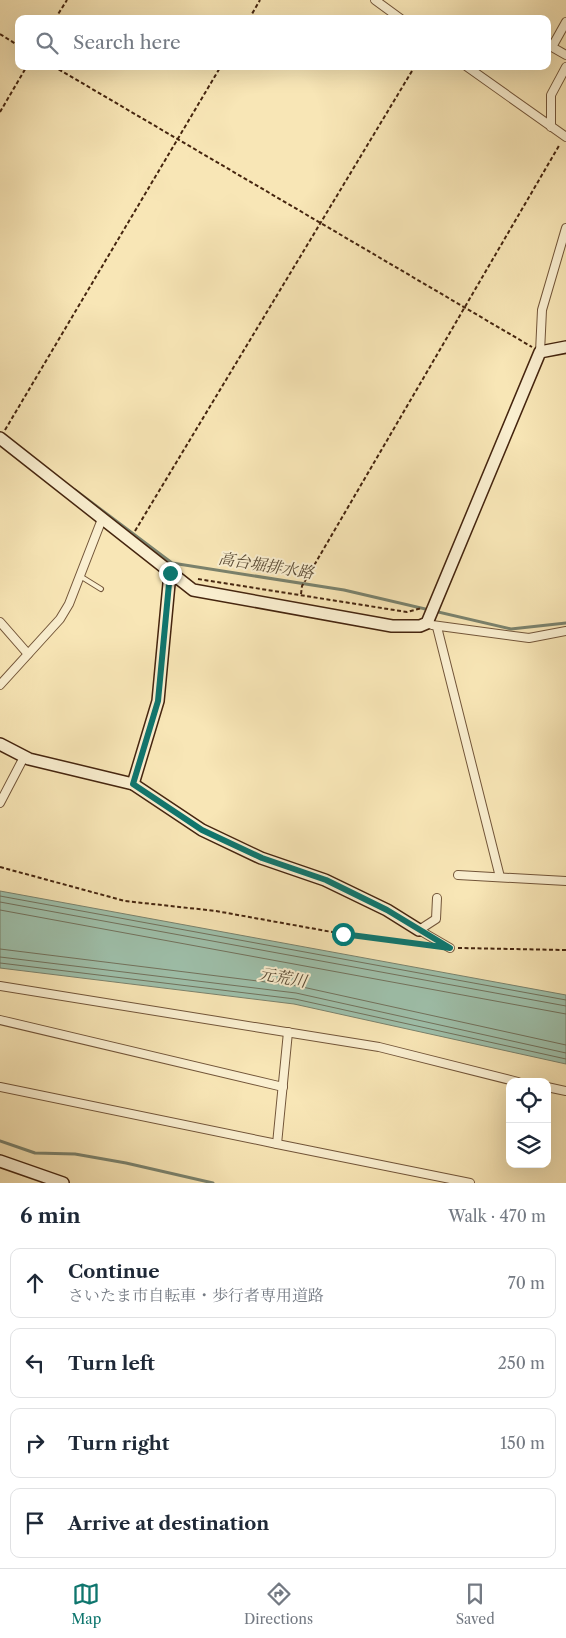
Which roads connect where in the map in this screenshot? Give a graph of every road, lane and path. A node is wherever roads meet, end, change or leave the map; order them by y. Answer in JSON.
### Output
{"nodes":[{"id":1,"x":67,"y":0,"type":"edge"},
{"id":2,"x":260,"y":0,"type":"edge"},
{"id":3,"x":376,"y":0,"type":"edge"},
{"id":4,"x":58,"y":15,"type":"edge"},
{"id":5,"x":251,"y":15,"type":"edge"},
{"id":6,"x":395,"y":15,"type":"edge"},
{"id":7,"x":566,"y":22,"type":"edge"},
{"id":8,"x":0,"y":34,"type":"edge"},
{"id":9,"x":15,"y":43,"type":"edge"},
{"id":10,"x":566,"y":55,"type":"edge"},
{"id":11,"x":566,"y":67,"type":"edge"},
{"id":12,"x":25,"y":70,"type":"edge"},
{"id":13,"x":60,"y":70,"type":"edge"},
{"id":14,"x":219,"y":70,"type":"edge"},
{"id":15,"x":413,"y":70,"type":"edge"},
{"id":16,"x":472,"y":70,"type":"edge"},
{"id":17,"x":0,"y":112,"type":"edge"},
{"id":18,"x":551,"y":127,"type":"junction"},
{"id":19,"x":565,"y":137,"type":"edge"},
{"id":20,"x":178,"y":139,"type":"junction"},
{"id":21,"x":321,"y":222,"type":"junction"},
{"id":22,"x":566,"y":228,"type":"edge"},
{"id":23,"x":464,"y":308,"type":"junction"},
{"id":24,"x":566,"y":346,"type":"edge"},
{"id":25,"x":540,"y":352,"type":"junction"},
{"id":26,"x":0,"y":438,"type":"edge"},
{"id":27,"x":102,"y":518,"type":"junction"},
{"id":28,"x":130,"y":541,"type":"junction"},
{"id":29,"x":170,"y":573,"type":"junction"},
{"id":30,"x":80,"y":576,"type":"junction"},
{"id":31,"x":193,"y":579,"type":"dead end"},
{"id":32,"x":102,"y":589,"type":"dead end"},
{"id":33,"x":301,"y":594,"type":"junction"},
{"id":34,"x":0,"y":622,"type":"edge"},
{"id":35,"x":431,"y":623,"type":"junction"},
{"id":36,"x":566,"y":631,"type":"edge"},
{"id":37,"x":28,"y":654,"type":"junction"},
{"id":38,"x":0,"y":684,"type":"edge"},
{"id":39,"x":0,"y":744,"type":"edge"},
{"id":40,"x":24,"y":757,"type":"junction"},
{"id":41,"x":133,"y":784,"type":"junction"},
{"id":42,"x":0,"y":803,"type":"edge"},
{"id":43,"x":0,"y":867,"type":"edge"},
{"id":44,"x":458,"y":875,"type":"dead end"},
{"id":45,"x":500,"y":877,"type":"junction"},
{"id":46,"x":566,"y":881,"type":"edge"},
{"id":47,"x":437,"y":898,"type":"dead end"},
{"id":48,"x":419,"y":930,"type":"junction"},
{"id":49,"x":430,"y":945,"type":"dead end"},
{"id":50,"x":450,"y":948,"type":"joint"},
{"id":51,"x":566,"y":950,"type":"edge"},
{"id":52,"x":0,"y":986,"type":"edge"},
{"id":53,"x":0,"y":1020,"type":"edge"},
{"id":54,"x":288,"y":1032,"type":"junction"},
{"id":55,"x":506,"y":1079,"type":"edge"},
{"id":56,"x":0,"y":1087,"type":"edge"},
{"id":57,"x":283,"y":1087,"type":"junction"},
{"id":58,"x":551,"y":1088,"type":"edge"},
{"id":59,"x":566,"y":1091,"type":"edge"},
{"id":60,"x":277,"y":1144,"type":"junction"},
{"id":61,"x":0,"y":1161,"type":"edge"},
{"id":62,"x":63,"y":1183,"type":"edge"},
{"id":63,"x":470,"y":1183,"type":"edge"}],
"edges":[{"from":1,"to":4,"type":"path"},
{"from":2,"to":5,"type":"path"},
{"from":3,"to":6,"type":"street"},
{"from":7,"to":10,"type":"street"},
{"from":8,"to":9,"type":"path"},
{"from":11,"to":18,"type":"street"},
{"from":12,"to":17,"type":"path"},
{"from":13,"to":20,"type":"path"},
{"from":14,"to":20,"type":"path"},
{"from":15,"to":21,"type":"path"},
{"from":16,"to":18,"type":"street"},
{"from":18,"to":19,"type":"street"},
{"from":19,"to":23,"type":"path"},
{"from":20,"to":21,"type":"path"},
{"from":20,"to":26,"type":"path"},
{"from":21,"to":23,"type":"path"},
{"from":21,"to":28,"type":"path"},
{"from":22,"to":25,"type":"street"},
{"from":23,"to":25,"type":"path"},
{"from":23,"to":33,"type":"path"},
{"from":24,"to":25,"type":"street"},
{"from":25,"to":35,"type":"street"},
{"from":26,"to":27,"type":"street"},
{"from":27,"to":28,"type":"street"},
{"from":27,"to":30,"type":"street"},
{"from":28,"to":29,"type":"street"},
{"from":29,"to":35,"type":"street"},
{"from":29,"to":41,"type":"street"},
{"from":30,"to":32,"type":"lane"},
{"from":30,"to":37,"type":"street"},
{"from":31,"to":33,"type":"path"},
{"from":33,"to":35,"type":"path"},
{"from":34,"to":37,"type":"street"},
{"from":35,"to":36,"type":"street"},
{"from":35,"to":45,"type":"street"},
{"from":37,"to":38,"type":"street"},
{"from":39,"to":40,"type":"street"},
{"from":40,"to":41,"type":"street"},
{"from":40,"to":42,"type":"street"},
{"from":41,"to":48,"type":"street"},
{"from":43,"to":49,"type":"path"},
{"from":44,"to":45,"type":"street"},
{"from":45,"to":46,"type":"street"},
{"from":47,"to":48,"type":"street"},
{"from":48,"to":50,"type":"street"},
{"from":50,"to":51,"type":"path"},
{"from":52,"to":54,"type":"street"},
{"from":53,"to":57,"type":"street"},
{"from":54,"to":55,"type":"street"},
{"from":54,"to":57,"type":"street"},
{"from":56,"to":60,"type":"street"},
{"from":57,"to":60,"type":"street"},
{"from":58,"to":59,"type":"street"},
{"from":60,"to":63,"type":"street"},
{"from":61,"to":62,"type":"street"}]}
